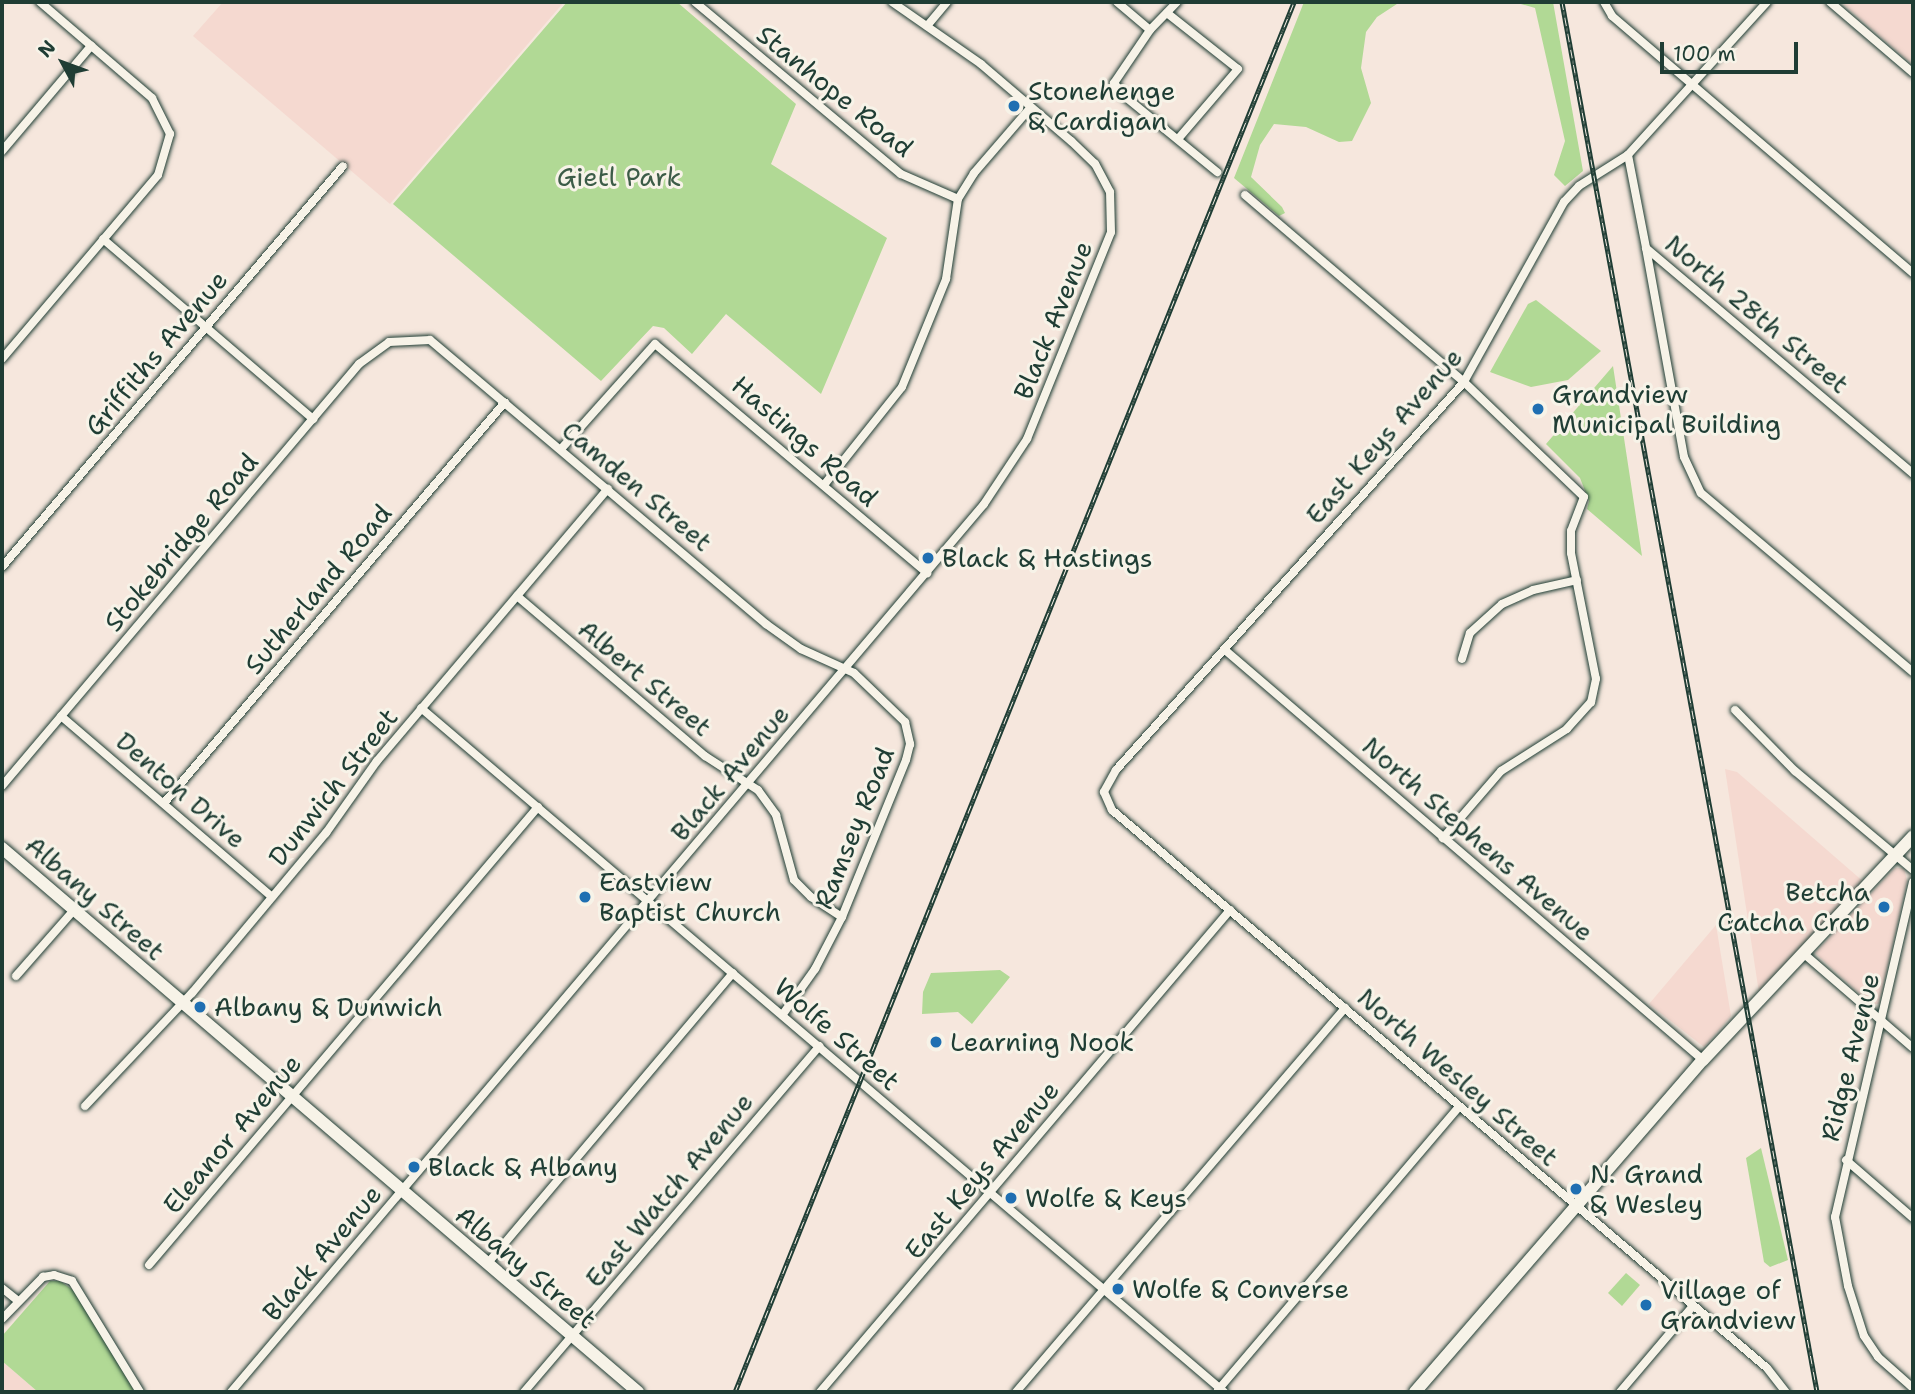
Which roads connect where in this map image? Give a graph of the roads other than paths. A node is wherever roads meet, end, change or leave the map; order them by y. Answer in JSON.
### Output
{"nodes":[{"id":1,"x":695,"y":2,"type":"edge"},
{"id":2,"x":892,"y":2,"type":"edge"},
{"id":3,"x":947,"y":2,"type":"edge"},
{"id":4,"x":1118,"y":2,"type":"edge"},
{"id":5,"x":1177,"y":2,"type":"edge"},
{"id":6,"x":1604,"y":2,"type":"edge"},
{"id":7,"x":1767,"y":2,"type":"edge"},
{"id":8,"x":1830,"y":2,"type":"edge"},
{"id":9,"x":44,"y":3,"type":"edge"},
{"id":10,"x":1167,"y":13,"type":"junction"},
{"id":11,"x":927,"y":26,"type":"junction"},
{"id":12,"x":1150,"y":30,"type":"junction"},
{"id":13,"x":91,"y":46,"type":"junction"},
{"id":14,"x":1913,"y":73,"type":"edge"},
{"id":15,"x":1692,"y":85,"type":"junction"},
{"id":16,"x":1031,"y":107,"type":"junction"},
{"id":17,"x":1178,"y":139,"type":"junction"},
{"id":18,"x":2,"y":151,"type":"edge"},
{"id":19,"x":1628,"y":155,"type":"junction"},
{"id":20,"x":343,"y":166,"type":"dead end"},
{"id":21,"x":1217,"y":173,"type":"dead end"},
{"id":22,"x":1245,"y":195,"type":"dead end"},
{"id":23,"x":958,"y":199,"type":"junction"},
{"id":24,"x":103,"y":239,"type":"junction"},
{"id":25,"x":1646,"y":248,"type":"junction"},
{"id":26,"x":1913,"y":273,"type":"edge"},
{"id":27,"x":206,"y":327,"type":"junction"},
{"id":28,"x":402,"y":333,"type":"joint"},
{"id":29,"x":2,"y":359,"type":"edge"},
{"id":30,"x":1464,"y":382,"type":"junction"},
{"id":31,"x":505,"y":402,"type":"junction"},
{"id":32,"x":313,"y":419,"type":"junction"},
{"id":33,"x":561,"y":449,"type":"junction"},
{"id":34,"x":1913,"y":474,"type":"edge"},
{"id":35,"x":824,"y":485,"type":"junction"},
{"id":36,"x":608,"y":489,"type":"junction"},
{"id":37,"x":2,"y":567,"type":"edge"},
{"id":38,"x":927,"y":573,"type":"junction"},
{"id":39,"x":1577,"y":580,"type":"junction"},
{"id":40,"x":517,"y":596,"type":"junction"},
{"id":41,"x":1225,"y":650,"type":"junction"},
{"id":42,"x":1462,"y":659,"type":"dead end"},
{"id":43,"x":846,"y":669,"type":"junction"},
{"id":44,"x":1913,"y":672,"type":"edge"},
{"id":45,"x":421,"y":708,"type":"junction"},
{"id":46,"x":1735,"y":710,"type":"dead end"},
{"id":47,"x":61,"y":716,"type":"junction"},
{"id":48,"x":749,"y":783,"type":"junction"},
{"id":49,"x":2,"y":786,"type":"edge"},
{"id":50,"x":1104,"y":798,"type":"joint"},
{"id":51,"x":164,"y":803,"type":"junction"},
{"id":52,"x":538,"y":807,"type":"junction"},
{"id":53,"x":1913,"y":836,"type":"edge"},
{"id":54,"x":1443,"y":838,"type":"junction"},
{"id":55,"x":2,"y":848,"type":"edge"},
{"id":56,"x":1898,"y":857,"type":"junction"},
{"id":57,"x":1913,"y":870,"type":"edge"},
{"id":58,"x":1913,"y":882,"type":"edge"},
{"id":59,"x":272,"y":897,"type":"junction"},
{"id":60,"x":648,"y":902,"type":"junction"},
{"id":61,"x":74,"y":910,"type":"junction"},
{"id":62,"x":1230,"y":910,"type":"junction"},
{"id":63,"x":842,"y":917,"type":"junction"},
{"id":64,"x":1803,"y":953,"type":"junction"},
{"id":65,"x":733,"y":973,"type":"junction"},
{"id":66,"x":16,"y":976,"type":"dead end"},
{"id":67,"x":183,"y":1003,"type":"junction"},
{"id":68,"x":1345,"y":1008,"type":"junction"},
{"id":69,"x":783,"y":1014,"type":"junction"},
{"id":70,"x":1881,"y":1020,"type":"junction"},
{"id":71,"x":819,"y":1046,"type":"junction"},
{"id":72,"x":1913,"y":1048,"type":"edge"},
{"id":73,"x":1703,"y":1060,"type":"junction"},
{"id":74,"x":291,"y":1096,"type":"junction"},
{"id":75,"x":85,"y":1106,"type":"dead end"},
{"id":76,"x":1460,"y":1107,"type":"junction"},
{"id":77,"x":1846,"y":1160,"type":"junction"},
{"id":78,"x":402,"y":1191,"type":"junction"},
{"id":79,"x":990,"y":1192,"type":"junction"},
{"id":80,"x":1575,"y":1205,"type":"junction"},
{"id":81,"x":1913,"y":1218,"type":"edge"},
{"id":82,"x":487,"y":1264,"type":"junction"},
{"id":83,"x":149,"y":1265,"type":"dead end"},
{"id":84,"x":2,"y":1288,"type":"edge"},
{"id":85,"x":1103,"y":1290,"type":"junction"},
{"id":86,"x":18,"y":1301,"type":"junction"},
{"id":87,"x":1693,"y":1306,"type":"junction"},
{"id":88,"x":2,"y":1319,"type":"edge"},
{"id":89,"x":573,"y":1336,"type":"junction"},
{"id":90,"x":1913,"y":1388,"type":"edge"},
{"id":91,"x":1786,"y":1390,"type":"edge"},
{"id":92,"x":1220,"y":1391,"type":"edge"},
{"id":93,"x":140,"y":1392,"type":"edge"},
{"id":94,"x":231,"y":1392,"type":"edge"},
{"id":95,"x":524,"y":1392,"type":"edge"},
{"id":96,"x":638,"y":1392,"type":"edge"},
{"id":97,"x":820,"y":1392,"type":"edge"},
{"id":98,"x":1016,"y":1392,"type":"edge"},
{"id":99,"x":1415,"y":1392,"type":"edge"},
{"id":100,"x":1620,"y":1392,"type":"edge"}],
"edges":[{"from":1,"to":23,"type":"street","name":"Stanhope Road"},
{"from":2,"to":11,"type":"street"},
{"from":3,"to":11,"type":"street"},
{"from":4,"to":12,"type":"street"},
{"from":5,"to":10,"type":"street"},
{"from":6,"to":15,"type":"street"},
{"from":7,"to":15,"type":"street","name":"East Keys Avenue"},
{"from":8,"to":14,"type":"street"},
{"from":9,"to":13,"type":"street"},
{"from":10,"to":12,"type":"street"},
{"from":10,"to":17,"type":"street"},
{"from":11,"to":16,"type":"street"},
{"from":12,"to":17,"type":"street"},
{"from":13,"to":18,"type":"street"},
{"from":13,"to":24,"type":"street"},
{"from":15,"to":19,"type":"street","name":"East Keys Avenue"},
{"from":15,"to":26,"type":"street"},
{"from":16,"to":23,"type":"street"},
{"from":16,"to":38,"type":"street","name":"Black Avenue"},
{"from":17,"to":21,"type":"street"},
{"from":19,"to":25,"type":"street","name":"North 28th Street"},
{"from":19,"to":30,"type":"street","name":"East Keys Avenue"},
{"from":20,"to":27,"type":"street","name":"Griffiths Avenue"},
{"from":22,"to":30,"type":"street"},
{"from":23,"to":35,"type":"street"},
{"from":24,"to":27,"type":"street"},
{"from":24,"to":29,"type":"street"},
{"from":25,"to":34,"type":"street","name":"North 28th Street"},
{"from":25,"to":44,"type":"street"},
{"from":27,"to":32,"type":"street"},
{"from":27,"to":37,"type":"street","name":"Griffiths Avenue"},
{"from":28,"to":31,"type":"street","name":"Camden Street"},
{"from":28,"to":32,"type":"street","name":"Stokebridge Road"},
{"from":30,"to":39,"type":"street"},
{"from":30,"to":41,"type":"street","name":"East Keys Avenue"},
{"from":31,"to":33,"type":"street","name":"Camden Street"},
{"from":31,"to":51,"type":"street","name":"Sutherland Road"},
{"from":32,"to":47,"type":"street","name":"Stokebridge Road"},
{"from":33,"to":35,"type":"street","name":"Hastings Road"},
{"from":33,"to":36,"type":"street","name":"Camden Street"},
{"from":35,"to":38,"type":"street","name":"Hastings Road"},
{"from":36,"to":40,"type":"street","name":"Dunwich Street"},
{"from":36,"to":43,"type":"street","name":"Camden Street"},
{"from":38,"to":43,"type":"street","name":"Black Avenue"},
{"from":39,"to":42,"type":"street"},
{"from":39,"to":54,"type":"street"},
{"from":40,"to":45,"type":"street","name":"Dunwich Street"},
{"from":40,"to":48,"type":"street","name":"Albert Street"},
{"from":41,"to":50,"type":"street","name":"East Keys Avenue"},
{"from":41,"to":54,"type":"street","name":"North Stephens Avenue"},
{"from":43,"to":48,"type":"street","name":"Black Avenue"},
{"from":43,"to":63,"type":"street","name":"Ramsey Road"},
{"from":45,"to":52,"type":"street","name":"Wolfe Street"},
{"from":45,"to":59,"type":"street","name":"Dunwich Street"},
{"from":46,"to":56,"type":"street"},
{"from":47,"to":49,"type":"street","name":"Stokebridge Road"},
{"from":47,"to":51,"type":"street","name":"Denton Drive"},
{"from":48,"to":60,"type":"street","name":"Black Avenue"},
{"from":48,"to":63,"type":"street","name":"Albert Street"},
{"from":50,"to":62,"type":"street","name":"North Wesley Street"},
{"from":51,"to":59,"type":"street","name":"Denton Drive"},
{"from":52,"to":60,"type":"street","name":"Wolfe Street"},
{"from":52,"to":74,"type":"street","name":"Eleanor Avenue"},
{"from":53,"to":56,"type":"street"},
{"from":54,"to":73,"type":"street","name":"North Stephens Avenue"},
{"from":55,"to":61,"type":"street","name":"Albany Street"},
{"from":56,"to":57,"type":"street"},
{"from":56,"to":64,"type":"street"},
{"from":58,"to":70,"type":"street","name":"Ridge Avenue"},
{"from":59,"to":67,"type":"street","name":"Dunwich Street"},
{"from":60,"to":65,"type":"street","name":"Wolfe Street"},
{"from":60,"to":78,"type":"street","name":"Black Avenue"},
{"from":61,"to":66,"type":"street"},
{"from":61,"to":67,"type":"street","name":"Albany Street"},
{"from":62,"to":68,"type":"street","name":"North Wesley Street"},
{"from":62,"to":79,"type":"street","name":"East Keys Avenue"},
{"from":63,"to":69,"type":"street","name":"Ramsey Road"},
{"from":64,"to":70,"type":"street"},
{"from":64,"to":73,"type":"street"},
{"from":65,"to":69,"type":"street","name":"Wolfe Street"},
{"from":65,"to":82,"type":"street"},
{"from":67,"to":74,"type":"street","name":"Albany Street"},
{"from":67,"to":75,"type":"street","name":"Dunwich Street"},
{"from":68,"to":76,"type":"street","name":"North Wesley Street"},
{"from":68,"to":85,"type":"street"},
{"from":69,"to":71,"type":"street","name":"Wolfe Street"},
{"from":70,"to":72,"type":"street"},
{"from":70,"to":77,"type":"street","name":"Ridge Avenue"},
{"from":71,"to":79,"type":"street","name":"Wolfe Street"},
{"from":71,"to":89,"type":"street","name":"East Watch Avenue"},
{"from":73,"to":80,"type":"street"},
{"from":74,"to":78,"type":"street","name":"Albany Street"},
{"from":74,"to":83,"type":"street","name":"Eleanor Avenue"},
{"from":76,"to":80,"type":"street","name":"North Wesley Street"},
{"from":76,"to":92,"type":"street"},
{"from":77,"to":81,"type":"street"},
{"from":77,"to":90,"type":"street"},
{"from":78,"to":82,"type":"street","name":"Albany Street"},
{"from":78,"to":94,"type":"street","name":"Black Avenue"},
{"from":79,"to":85,"type":"street","name":"Wolfe Street"},
{"from":79,"to":97,"type":"street","name":"East Keys Avenue"},
{"from":80,"to":87,"type":"street","name":"North Wesley Street"},
{"from":80,"to":99,"type":"street"},
{"from":82,"to":89,"type":"street","name":"Albany Street"},
{"from":84,"to":86,"type":"street"},
{"from":85,"to":92,"type":"street","name":"Wolfe Street"},
{"from":85,"to":98,"type":"street"},
{"from":86,"to":88,"type":"street"},
{"from":86,"to":93,"type":"street"},
{"from":87,"to":91,"type":"street","name":"North Wesley Street"},
{"from":87,"to":100,"type":"street"},
{"from":89,"to":95,"type":"street","name":"East Watch Avenue"},
{"from":89,"to":96,"type":"street","name":"Albany Street"}]}
